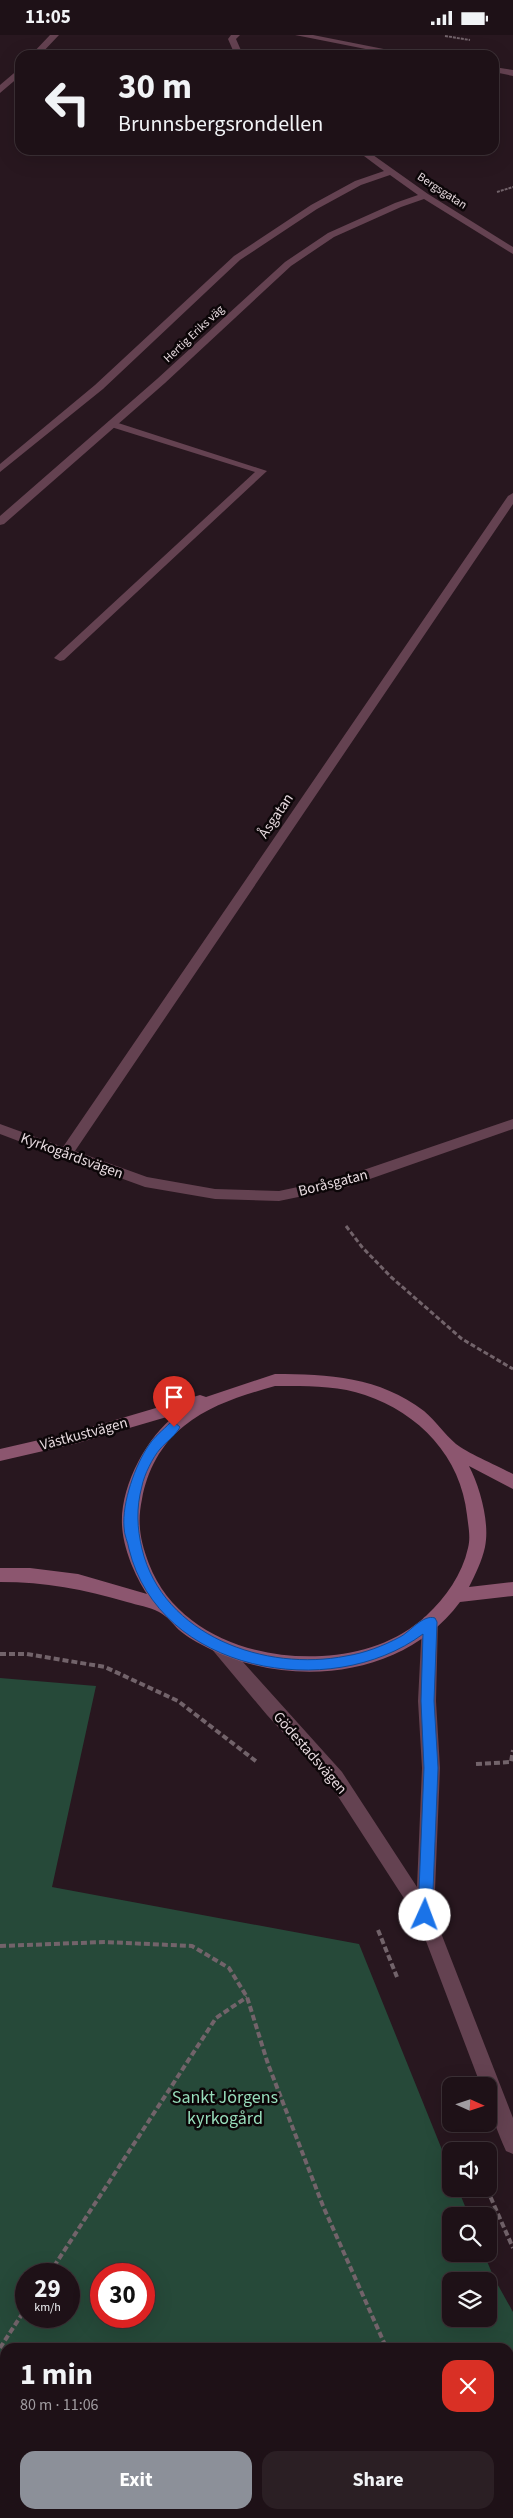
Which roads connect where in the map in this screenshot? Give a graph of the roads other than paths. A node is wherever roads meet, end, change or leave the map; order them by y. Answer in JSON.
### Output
{"nodes":[{"id":1,"x":55,"y":35,"type":"edge"},
{"id":2,"x":236,"y":35,"type":"edge"},
{"id":3,"x":299,"y":35,"type":"edge"},
{"id":4,"x":40,"y":50,"type":"edge"},
{"id":5,"x":236,"y":50,"type":"edge"},
{"id":6,"x":382,"y":50,"type":"edge"},
{"id":7,"x":499,"y":71,"type":"edge"},
{"id":8,"x":513,"y":73,"type":"edge"},
{"id":9,"x":15,"y":76,"type":"edge"},
{"id":10,"x":0,"y":90,"type":"edge"},
{"id":11,"x":367,"y":155,"type":"edge"},
{"id":12,"x":390,"y":172,"type":"junction"},
{"id":13,"x":425,"y":196,"type":"junction"},
{"id":14,"x":513,"y":251,"type":"edge"},
{"id":15,"x":112,"y":424,"type":"junction"},
{"id":16,"x":0,"y":469,"type":"edge"},
{"id":17,"x":513,"y":496,"type":"edge"},
{"id":18,"x":0,"y":522,"type":"edge"},
{"id":19,"x":60,"y":658,"type":"dead end"},
{"id":20,"x":513,"y":1124,"type":"edge"},
{"id":21,"x":0,"y":1129,"type":"edge"},
{"id":22,"x":65,"y":1155,"type":"junction"},
{"id":23,"x":145,"y":1182,"type":"joint"},
{"id":24,"x":225,"y":1393,"type":"junction"},
{"id":25,"x":455,"y":1450,"type":"junction"},
{"id":26,"x":0,"y":1455,"type":"edge"},
{"id":27,"x":513,"y":1482,"type":"edge"},
{"id":28,"x":0,"y":1575,"type":"edge"},
{"id":29,"x":513,"y":1589,"type":"edge"},
{"id":30,"x":455,"y":1596,"type":"junction"},
{"id":31,"x":164,"y":1606,"type":"junction"},
{"id":32,"x":430,"y":1622,"type":"junction"},
{"id":33,"x":219,"y":1647,"type":"junction"},
{"id":34,"x":425,"y":1915,"type":"junction"},
{"id":35,"x":513,"y":2145,"type":"edge"}],
"edges":[{"from":1,"to":4,"type":"street"},
{"from":2,"to":5,"type":"street"},
{"from":3,"to":6,"type":"street"},
{"from":7,"to":8,"type":"street"},
{"from":9,"to":10,"type":"street"},
{"from":11,"to":12,"type":"street","name":"Bergsgatan"},
{"from":12,"to":13,"type":"street","name":"Bergsgatan"},
{"from":12,"to":16,"type":"street","name":"Hertig Eriks väg"},
{"from":13,"to":14,"type":"street","name":"Bergsgatan"},
{"from":13,"to":15,"type":"street","name":"Hertig Eriks väg"},
{"from":15,"to":18,"type":"street","name":"Hertig Eriks väg"},
{"from":15,"to":19,"type":"street"},
{"from":17,"to":22,"type":"street","name":"Åsgatan"},
{"from":20,"to":23,"type":"street","name":"Boråsgatan"},
{"from":21,"to":22,"type":"street","name":"Kyrkogårdsvägen"},
{"from":22,"to":23,"type":"street","name":"Kyrkogårdsvägen"},
{"from":24,"to":25,"type":"street"},
{"from":24,"to":26,"type":"street","name":"Västkustvägen"},
{"from":24,"to":31,"type":"street"},
{"from":25,"to":27,"type":"street"},
{"from":25,"to":30,"type":"street"},
{"from":28,"to":31,"type":"street"},
{"from":29,"to":30,"type":"street"},
{"from":30,"to":32,"type":"street"},
{"from":31,"to":33,"type":"street"},
{"from":32,"to":33,"type":"street"},
{"from":32,"to":34,"type":"street","name":"Gödestadsvägen"},
{"from":33,"to":34,"type":"street","name":"Gödestadsvägen"},
{"from":34,"to":35,"type":"street","name":"Gödestadsvägen"}]}
